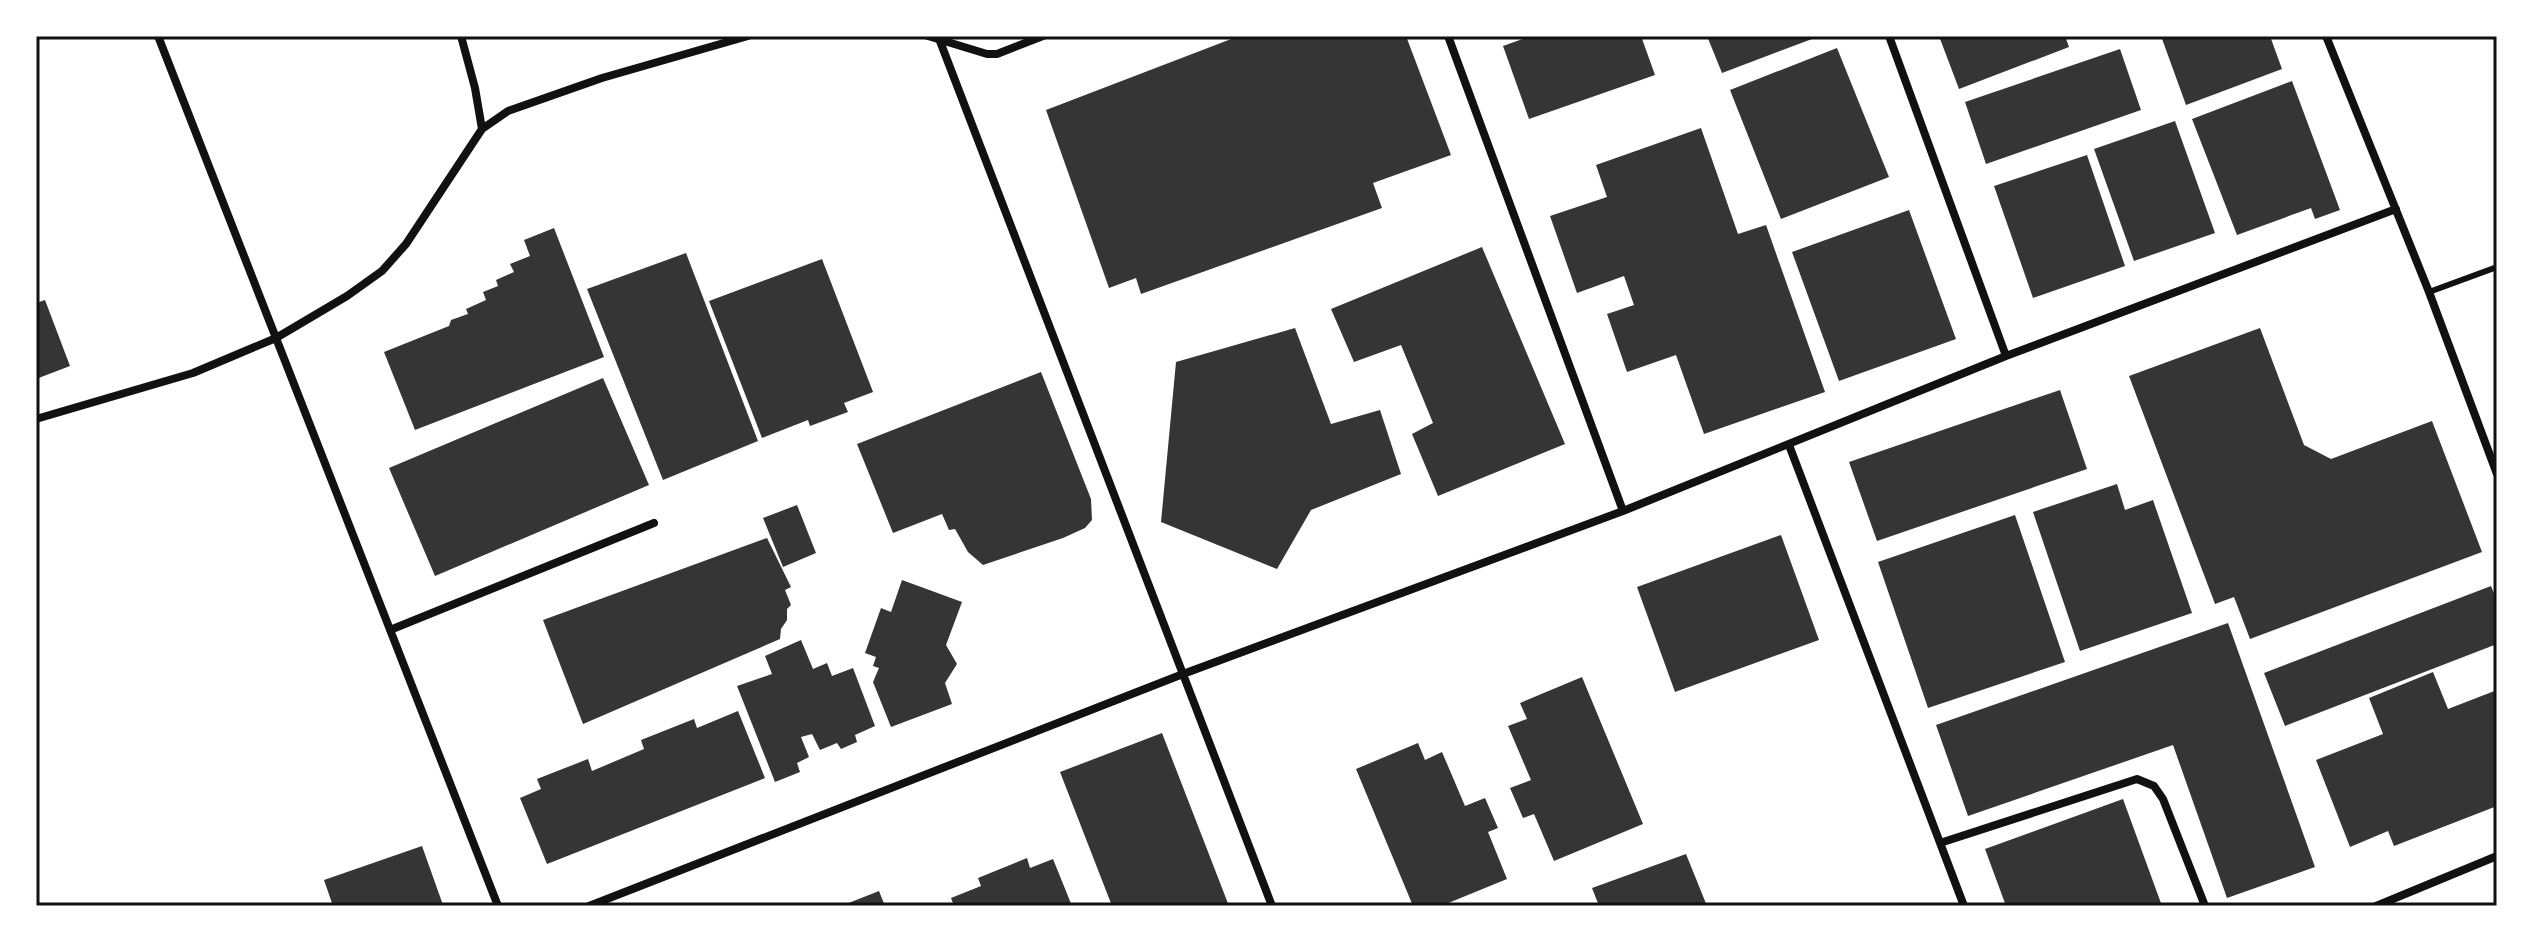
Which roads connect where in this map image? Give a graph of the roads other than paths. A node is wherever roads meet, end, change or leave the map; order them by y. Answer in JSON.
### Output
{"nodes":[{"id":1,"x":158,"y":36,"type":"edge"},
{"id":2,"x":461,"y":36,"type":"edge"},
{"id":3,"x":748,"y":36,"type":"edge"},
{"id":4,"x":928,"y":36,"type":"edge"},
{"id":5,"x":1043,"y":36,"type":"edge"},
{"id":6,"x":1448,"y":36,"type":"edge"},
{"id":7,"x":1889,"y":36,"type":"edge"},
{"id":8,"x":2326,"y":36,"type":"edge"},
{"id":9,"x":938,"y":38,"type":"edge"},
{"id":10,"x":482,"y":129,"type":"junction"},
{"id":11,"x":2396,"y":209,"type":"junction"},
{"id":12,"x":2497,"y":267,"type":"edge"},
{"id":13,"x":2429,"y":292,"type":"junction"},
{"id":14,"x":276,"y":338,"type":"junction"},
{"id":15,"x":2006,"y":356,"type":"junction"},
{"id":16,"x":36,"y":419,"type":"edge"},
{"id":17,"x":1789,"y":445,"type":"junction"},
{"id":18,"x":2497,"y":474,"type":"edge"},
{"id":19,"x":1623,"y":511,"type":"junction"},
{"id":20,"x":654,"y":523,"type":"dead end"},
{"id":21,"x":390,"y":630,"type":"junction"},
{"id":22,"x":1183,"y":674,"type":"junction"},
{"id":23,"x":1940,"y":843,"type":"junction"},
{"id":24,"x":2497,"y":856,"type":"edge"},
{"id":25,"x":498,"y":906,"type":"edge"},
{"id":26,"x":589,"y":906,"type":"edge"},
{"id":27,"x":1272,"y":906,"type":"edge"},
{"id":28,"x":1964,"y":906,"type":"edge"},
{"id":29,"x":2205,"y":906,"type":"edge"},
{"id":30,"x":2376,"y":906,"type":"edge"}],
"edges":[{"from":1,"to":14,"type":"street"},
{"from":2,"to":10,"type":"street"},
{"from":3,"to":10,"type":"street"},
{"from":4,"to":9,"type":"street"},
{"from":5,"to":9,"type":"street"},
{"from":6,"to":19,"type":"street"},
{"from":7,"to":15,"type":"street"},
{"from":8,"to":11,"type":"street"},
{"from":9,"to":22,"type":"street"},
{"from":10,"to":14,"type":"street"},
{"from":11,"to":13,"type":"street"},
{"from":11,"to":15,"type":"street"},
{"from":12,"to":13,"type":"lane"},
{"from":13,"to":18,"type":"street"},
{"from":14,"to":16,"type":"street"},
{"from":14,"to":21,"type":"street"},
{"from":15,"to":17,"type":"street"},
{"from":17,"to":19,"type":"street"},
{"from":17,"to":23,"type":"street"},
{"from":19,"to":22,"type":"street"},
{"from":20,"to":21,"type":"street"},
{"from":21,"to":25,"type":"street"},
{"from":22,"to":26,"type":"street"},
{"from":22,"to":27,"type":"street"},
{"from":23,"to":28,"type":"street"},
{"from":23,"to":29,"type":"street"},
{"from":24,"to":30,"type":"street"}]}
